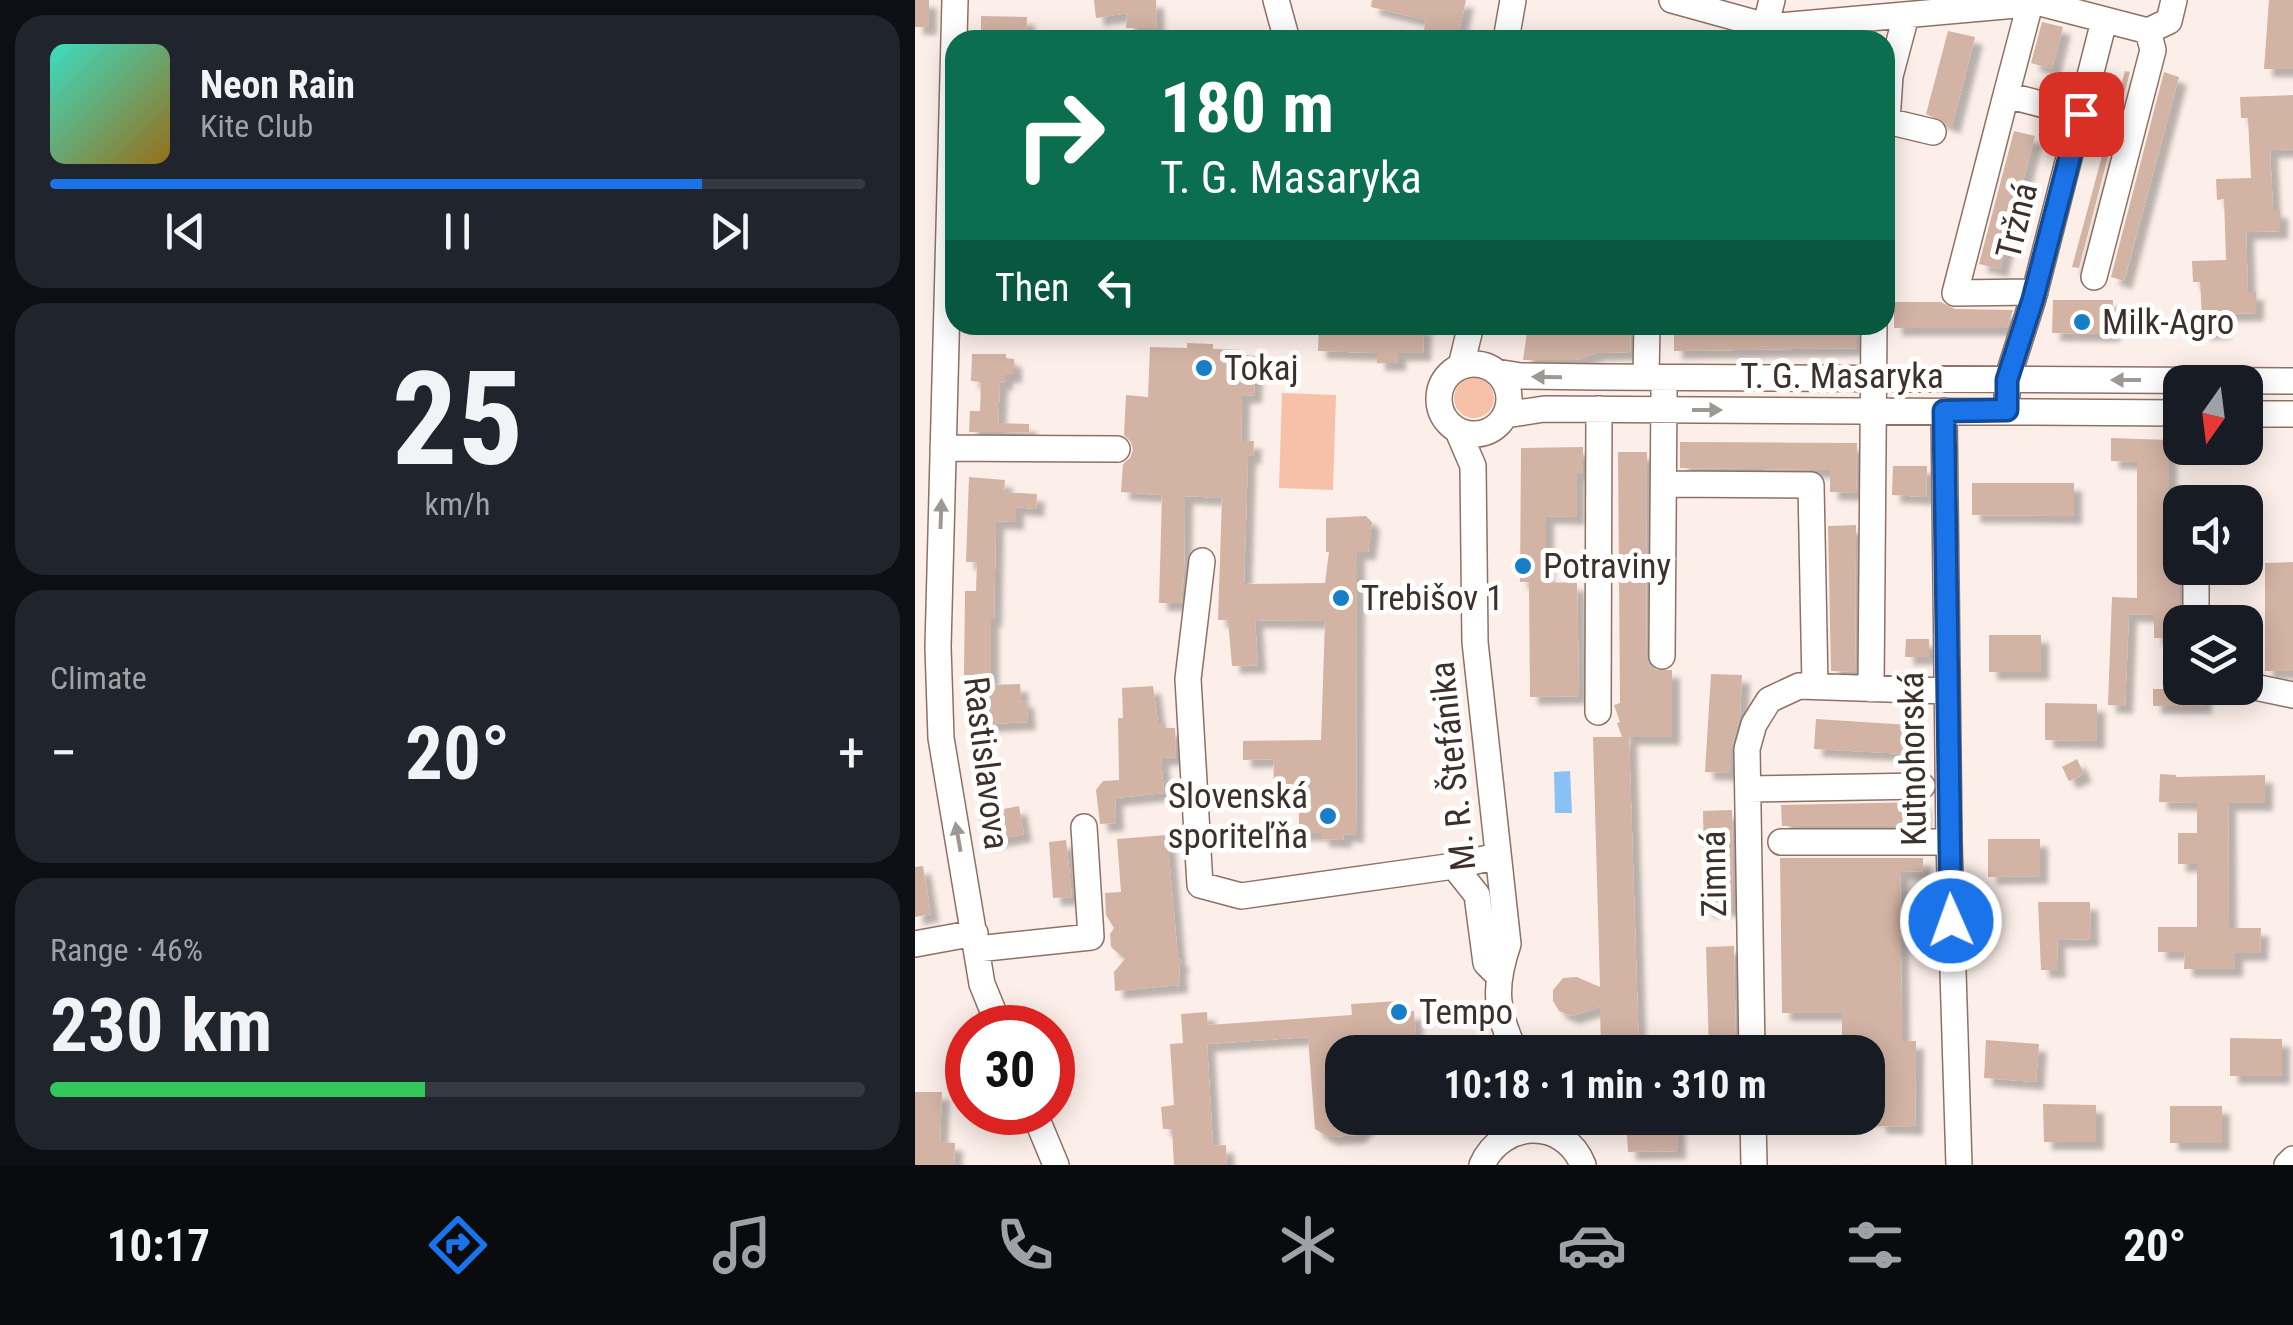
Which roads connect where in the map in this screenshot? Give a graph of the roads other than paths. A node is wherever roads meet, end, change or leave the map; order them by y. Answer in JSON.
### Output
{"nodes":[{"id":1,"x":955,"y":0,"type":"edge"},
{"id":2,"x":1276,"y":0,"type":"edge"},
{"id":3,"x":1513,"y":0,"type":"edge"},
{"id":4,"x":1672,"y":0,"type":"edge"},
{"id":5,"x":1772,"y":0,"type":"edge"},
{"id":6,"x":2174,"y":0,"type":"edge"},
{"id":7,"x":2030,"y":4,"type":"junction"},
{"id":8,"x":1906,"y":16,"type":"junction"},
{"id":9,"x":2104,"y":20,"type":"junction"},
{"id":10,"x":954,"y":30,"type":"edge"},
{"id":11,"x":1284,"y":30,"type":"edge"},
{"id":12,"x":1507,"y":30,"type":"edge"},
{"id":13,"x":1756,"y":30,"type":"edge"},
{"id":14,"x":1765,"y":30,"type":"edge"},
{"id":15,"x":1789,"y":30,"type":"edge"},
{"id":16,"x":2148,"y":31,"type":"junction"},
{"id":17,"x":1895,"y":60,"type":"edge"},
{"id":18,"x":2006,"y":96,"type":"junction"},
{"id":19,"x":2081,"y":114,"type":"junction"},
{"id":20,"x":1895,"y":124,"type":"edge"},
{"id":21,"x":1933,"y":132,"type":"dead end"},
{"id":22,"x":2094,"y":276,"type":"dead end"},
{"id":23,"x":2035,"y":292,"type":"junction"},
{"id":24,"x":946,"y":335,"type":"edge"},
{"id":25,"x":1473,"y":335,"type":"edge"},
{"id":26,"x":1649,"y":335,"type":"edge"},
{"id":27,"x":1874,"y":335,"type":"edge"},
{"id":28,"x":1481,"y":368,"type":"junction"},
{"id":29,"x":1656,"y":378,"type":"junction"},
{"id":30,"x":1872,"y":378,"type":"junction"},
{"id":31,"x":2007,"y":380,"type":"junction"},
{"id":32,"x":2293,"y":381,"type":"edge"},
{"id":33,"x":1599,"y":409,"type":"junction"},
{"id":34,"x":1665,"y":410,"type":"junction"},
{"id":35,"x":2007,"y":410,"type":"junction"},
{"id":36,"x":1872,"y":411,"type":"junction"},
{"id":37,"x":1944,"y":411,"type":"junction"},
{"id":38,"x":2163,"y":412,"type":"edge"},
{"id":39,"x":2263,"y":414,"type":"edge"},
{"id":40,"x":2293,"y":414,"type":"edge"},
{"id":41,"x":1497,"y":423,"type":"junction"},
{"id":42,"x":1458,"y":430,"type":"junction"},
{"id":43,"x":943,"y":448,"type":"junction"},
{"id":44,"x":1117,"y":449,"type":"dead end"},
{"id":45,"x":1473,"y":466,"type":"junction"},
{"id":46,"x":1664,"y":484,"type":"junction"},
{"id":47,"x":1202,"y":560,"type":"dead end"},
{"id":48,"x":1662,"y":656,"type":"dead end"},
{"id":49,"x":1815,"y":686,"type":"junction"},
{"id":50,"x":1871,"y":689,"type":"junction"},
{"id":51,"x":2263,"y":689,"type":"edge"},
{"id":52,"x":1947,"y":691,"type":"junction"},
{"id":53,"x":2293,"y":695,"type":"edge"},
{"id":54,"x":1598,"y":712,"type":"dead end"},
{"id":55,"x":1921,"y":786,"type":"dead end"},
{"id":56,"x":1748,"y":790,"type":"junction"},
{"id":57,"x":1084,"y":827,"type":"dead end"},
{"id":58,"x":1781,"y":842,"type":"dead end"},
{"id":59,"x":1949,"y":842,"type":"junction"},
{"id":60,"x":1497,"y":856,"type":"junction"},
{"id":61,"x":1454,"y":866,"type":"junction"},
{"id":62,"x":1477,"y":895,"type":"junction"},
{"id":63,"x":976,"y":941,"type":"junction"},
{"id":64,"x":915,"y":944,"type":"edge"},
{"id":65,"x":1497,"y":975,"type":"junction"},
{"id":66,"x":991,"y":1005,"type":"edge"},
{"id":67,"x":1507,"y":1035,"type":"edge"},
{"id":68,"x":1752,"y":1035,"type":"edge"},
{"id":69,"x":1044,"y":1135,"type":"edge"},
{"id":70,"x":1501,"y":1135,"type":"edge"},
{"id":71,"x":1557,"y":1135,"type":"edge"},
{"id":72,"x":1753,"y":1135,"type":"edge"},
{"id":73,"x":1482,"y":1163,"type":"edge"},
{"id":74,"x":1056,"y":1165,"type":"edge"},
{"id":75,"x":1583,"y":1165,"type":"edge"},
{"id":76,"x":1754,"y":1165,"type":"edge"},
{"id":77,"x":1959,"y":1165,"type":"edge"}],
"edges":[{"from":1,"to":10,"type":"street","name":"Rastislavova"},
{"from":2,"to":11,"type":"street"},
{"from":3,"to":12,"type":"street"},
{"from":4,"to":13,"type":"street"},
{"from":5,"to":14,"type":"street"},
{"from":6,"to":16,"type":"street"},
{"from":7,"to":8,"type":"street"},
{"from":7,"to":9,"type":"street"},
{"from":7,"to":18,"type":"street"},
{"from":8,"to":15,"type":"street"},
{"from":8,"to":17,"type":"street"},
{"from":9,"to":16,"type":"street"},
{"from":9,"to":19,"type":"street","name":"Tržná"},
{"from":16,"to":22,"type":"street"},
{"from":18,"to":19,"type":"street"},
{"from":18,"to":23,"type":"street"},
{"from":19,"to":23,"type":"street","name":"Tržná"},
{"from":20,"to":21,"type":"street"},
{"from":23,"to":31,"type":"street","name":"Tržná"},
{"from":24,"to":43,"type":"street","name":"Rastislavova"},
{"from":25,"to":28,"type":"street"},
{"from":26,"to":29,"type":"street"},
{"from":27,"to":30,"type":"street"},
{"from":29,"to":28,"type":"street","name":"T. G. Masaryka","one_way":true},
{"from":28,"to":41,"type":"street"},
{"from":28,"to":42,"type":"street"},
{"from":29,"to":30,"type":"street","name":"T. G. Masaryka"},
{"from":29,"to":34,"type":"street"},
{"from":30,"to":31,"type":"street","name":"T. G. Masaryka"},
{"from":30,"to":36,"type":"street"},
{"from":32,"to":31,"type":"street","name":"T. G. Masaryka","one_way":true},
{"from":31,"to":35,"type":"street","name":"Tržná"},
{"from":33,"to":34,"type":"street","name":"T. G. Masaryka"},
{"from":33,"to":41,"type":"street","name":"T. G. Masaryka"},
{"from":33,"to":54,"type":"street"},
{"from":34,"to":36,"type":"street","name":"T. G. Masaryka","one_way":true},
{"from":34,"to":46,"type":"street"},
{"from":35,"to":37,"type":"street","name":"T. G. Masaryka"},
{"from":35,"to":38,"type":"street","name":"T. G. Masaryka"},
{"from":36,"to":37,"type":"street","name":"T. G. Masaryka"},
{"from":36,"to":50,"type":"street"},
{"from":37,"to":52,"type":"street","name":"Kutnohorská"},
{"from":39,"to":40,"type":"street"},
{"from":41,"to":42,"type":"street"},
{"from":41,"to":45,"type":"street","name":"M. R. Štefánika"},
{"from":42,"to":45,"type":"street","name":"M. R. Štefánika"},
{"from":43,"to":44,"type":"street"},
{"from":63,"to":43,"type":"street","name":"Rastislavova","one_way":true},
{"from":45,"to":60,"type":"street","name":"M. R. Štefánika"},
{"from":46,"to":48,"type":"street"},
{"from":46,"to":49,"type":"street"},
{"from":47,"to":61,"type":"street"},
{"from":49,"to":50,"type":"street"},
{"from":49,"to":56,"type":"street","name":"Zimná"},
{"from":50,"to":52,"type":"street"},
{"from":51,"to":53,"type":"street"},
{"from":52,"to":59,"type":"street","name":"Kutnohorská"},
{"from":55,"to":56,"type":"street"},
{"from":56,"to":68,"type":"street","name":"Zimná"},
{"from":57,"to":63,"type":"street"},
{"from":58,"to":59,"type":"street"},
{"from":59,"to":77,"type":"street","name":"Kutnohorská"},
{"from":60,"to":61,"type":"street"},
{"from":60,"to":62,"type":"street"},
{"from":60,"to":65,"type":"street","name":"M. R. Štefánika"},
{"from":61,"to":62,"type":"street"},
{"from":62,"to":65,"type":"street"},
{"from":63,"to":64,"type":"street"},
{"from":63,"to":66,"type":"street","name":"Rastislavova"},
{"from":65,"to":67,"type":"street","name":"M. R. Štefánika"},
{"from":69,"to":74,"type":"street"},
{"from":70,"to":73,"type":"street"},
{"from":71,"to":75,"type":"street"},
{"from":72,"to":76,"type":"street"}]}
